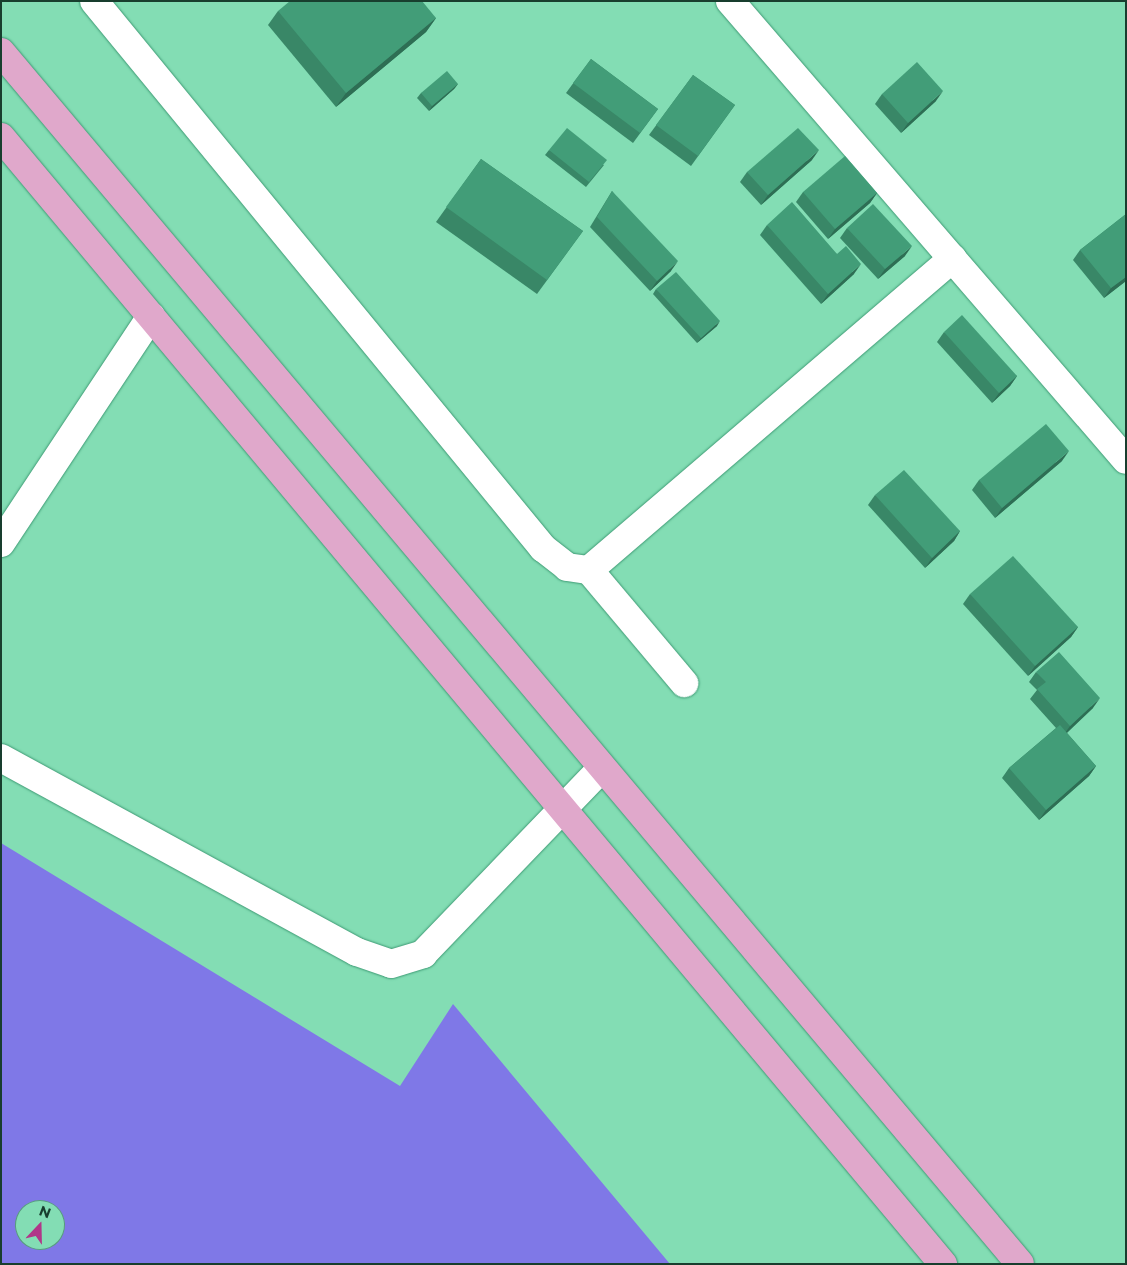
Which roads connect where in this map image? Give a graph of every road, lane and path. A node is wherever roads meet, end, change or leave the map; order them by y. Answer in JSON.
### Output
{"nodes":[{"id":1,"x":94,"y":1,"type":"edge"},
{"id":2,"x":730,"y":1,"type":"edge"},
{"id":3,"x":1,"y":52,"type":"edge"},
{"id":4,"x":1,"y":137,"type":"edge"},
{"id":5,"x":953,"y":258,"type":"junction"},
{"id":6,"x":151,"y":316,"type":"junction"},
{"id":7,"x":1126,"y":460,"type":"edge"},
{"id":8,"x":1,"y":543,"type":"edge"},
{"id":9,"x":589,"y":570,"type":"junction"},
{"id":10,"x":684,"y":683,"type":"dead end"},
{"id":11,"x":1,"y":758,"type":"edge"},
{"id":12,"x":602,"y":769,"type":"junction"},
{"id":13,"x":562,"y":808,"type":"junction"},
{"id":14,"x":943,"y":1264,"type":"edge"},
{"id":15,"x":1020,"y":1264,"type":"edge"}],
"edges":[{"from":1,"to":9,"type":"street"},
{"from":2,"to":5,"type":"street"},
{"from":3,"to":12,"type":"main road"},
{"from":4,"to":6,"type":"main road"},
{"from":5,"to":7,"type":"street"},
{"from":5,"to":9,"type":"street"},
{"from":6,"to":8,"type":"street"},
{"from":6,"to":13,"type":"main road"},
{"from":9,"to":10,"type":"street"},
{"from":11,"to":13,"type":"street"},
{"from":12,"to":13,"type":"street"},
{"from":12,"to":15,"type":"main road"},
{"from":13,"to":14,"type":"main road"}]}
